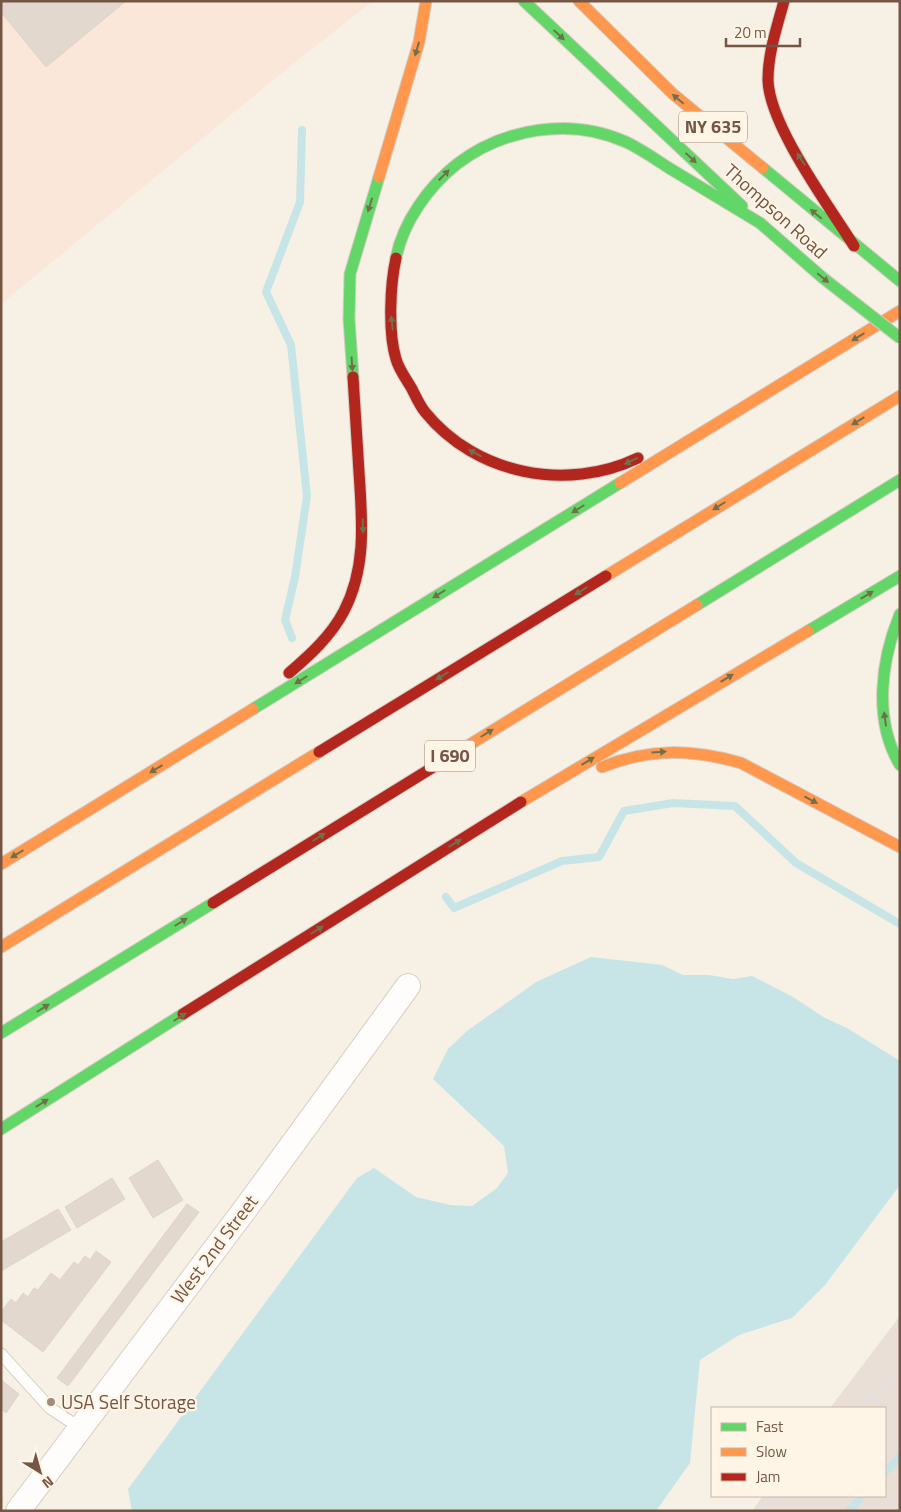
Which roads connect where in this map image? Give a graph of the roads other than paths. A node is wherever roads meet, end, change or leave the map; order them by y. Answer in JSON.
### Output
{"nodes":[{"id":1,"x":426,"y":1,"type":"edge"},
{"id":2,"x":524,"y":1,"type":"edge"},
{"id":3,"x":579,"y":1,"type":"edge"},
{"id":4,"x":784,"y":1,"type":"edge"},
{"id":5,"x":760,"y":223,"type":"junction"},
{"id":6,"x":854,"y":246,"type":"junction"},
{"id":7,"x":900,"y":282,"type":"edge"},
{"id":8,"x":900,"y":311,"type":"edge"},
{"id":9,"x":900,"y":338,"type":"edge"},
{"id":10,"x":900,"y":396,"type":"edge"},
{"id":11,"x":723,"y":419,"type":"junction"},
{"id":12,"x":900,"y":480,"type":"edge"},
{"id":13,"x":900,"y":576,"type":"edge"},
{"id":14,"x":900,"y":614,"type":"edge"},
{"id":15,"x":198,"y":744,"type":"junction"},
{"id":16,"x":900,"y":765,"type":"edge"},
{"id":17,"x":516,"y":805,"type":"junction"},
{"id":18,"x":900,"y":847,"type":"edge"},
{"id":19,"x":1,"y":864,"type":"edge"},
{"id":20,"x":1,"y":947,"type":"edge"},
{"id":21,"x":408,"y":986,"type":"dead end"},
{"id":22,"x":1,"y":1034,"type":"edge"},
{"id":23,"x":1,"y":1129,"type":"edge"},
{"id":24,"x":1,"y":1354,"type":"edge"},
{"id":25,"x":80,"y":1428,"type":"junction"},
{"id":26,"x":18,"y":1511,"type":"edge"}],
"edges":[{"from":1,"to":15,"type":"main road","one_way":true},
{"from":2,"to":5,"type":"main road","name":"Thompson Road","number":"NY 635","one_way":true},
{"from":6,"to":3,"type":"main road","name":"Thompson Road","number":"NY 635","one_way":true},
{"from":6,"to":4,"type":"main road","one_way":true},
{"from":5,"to":9,"type":"main road","name":"Thompson Road","number":"NY 635","one_way":true,"bridge":true},
{"from":11,"to":5,"type":"main road","one_way":true},
{"from":6,"to":7,"type":"main road","name":"Thompson Road","number":"NY 635"},
{"from":8,"to":11,"type":"main road","one_way":true},
{"from":10,"to":20,"type":"main road","one_way":true},
{"from":11,"to":15,"type":"main road","one_way":true},
{"from":22,"to":12,"type":"main road","number":"I 690","one_way":true},
{"from":17,"to":13,"type":"main road","one_way":true},
{"from":16,"to":14,"type":"main road","one_way":true},
{"from":15,"to":19,"type":"main road","one_way":true},
{"from":17,"to":18,"type":"main road","one_way":true},
{"from":23,"to":17,"type":"main road","one_way":true},
{"from":21,"to":25,"type":"street","name":"West 2nd Street"},
{"from":24,"to":25,"type":"lane"},
{"from":25,"to":26,"type":"street","name":"West 2nd Street"}]}
